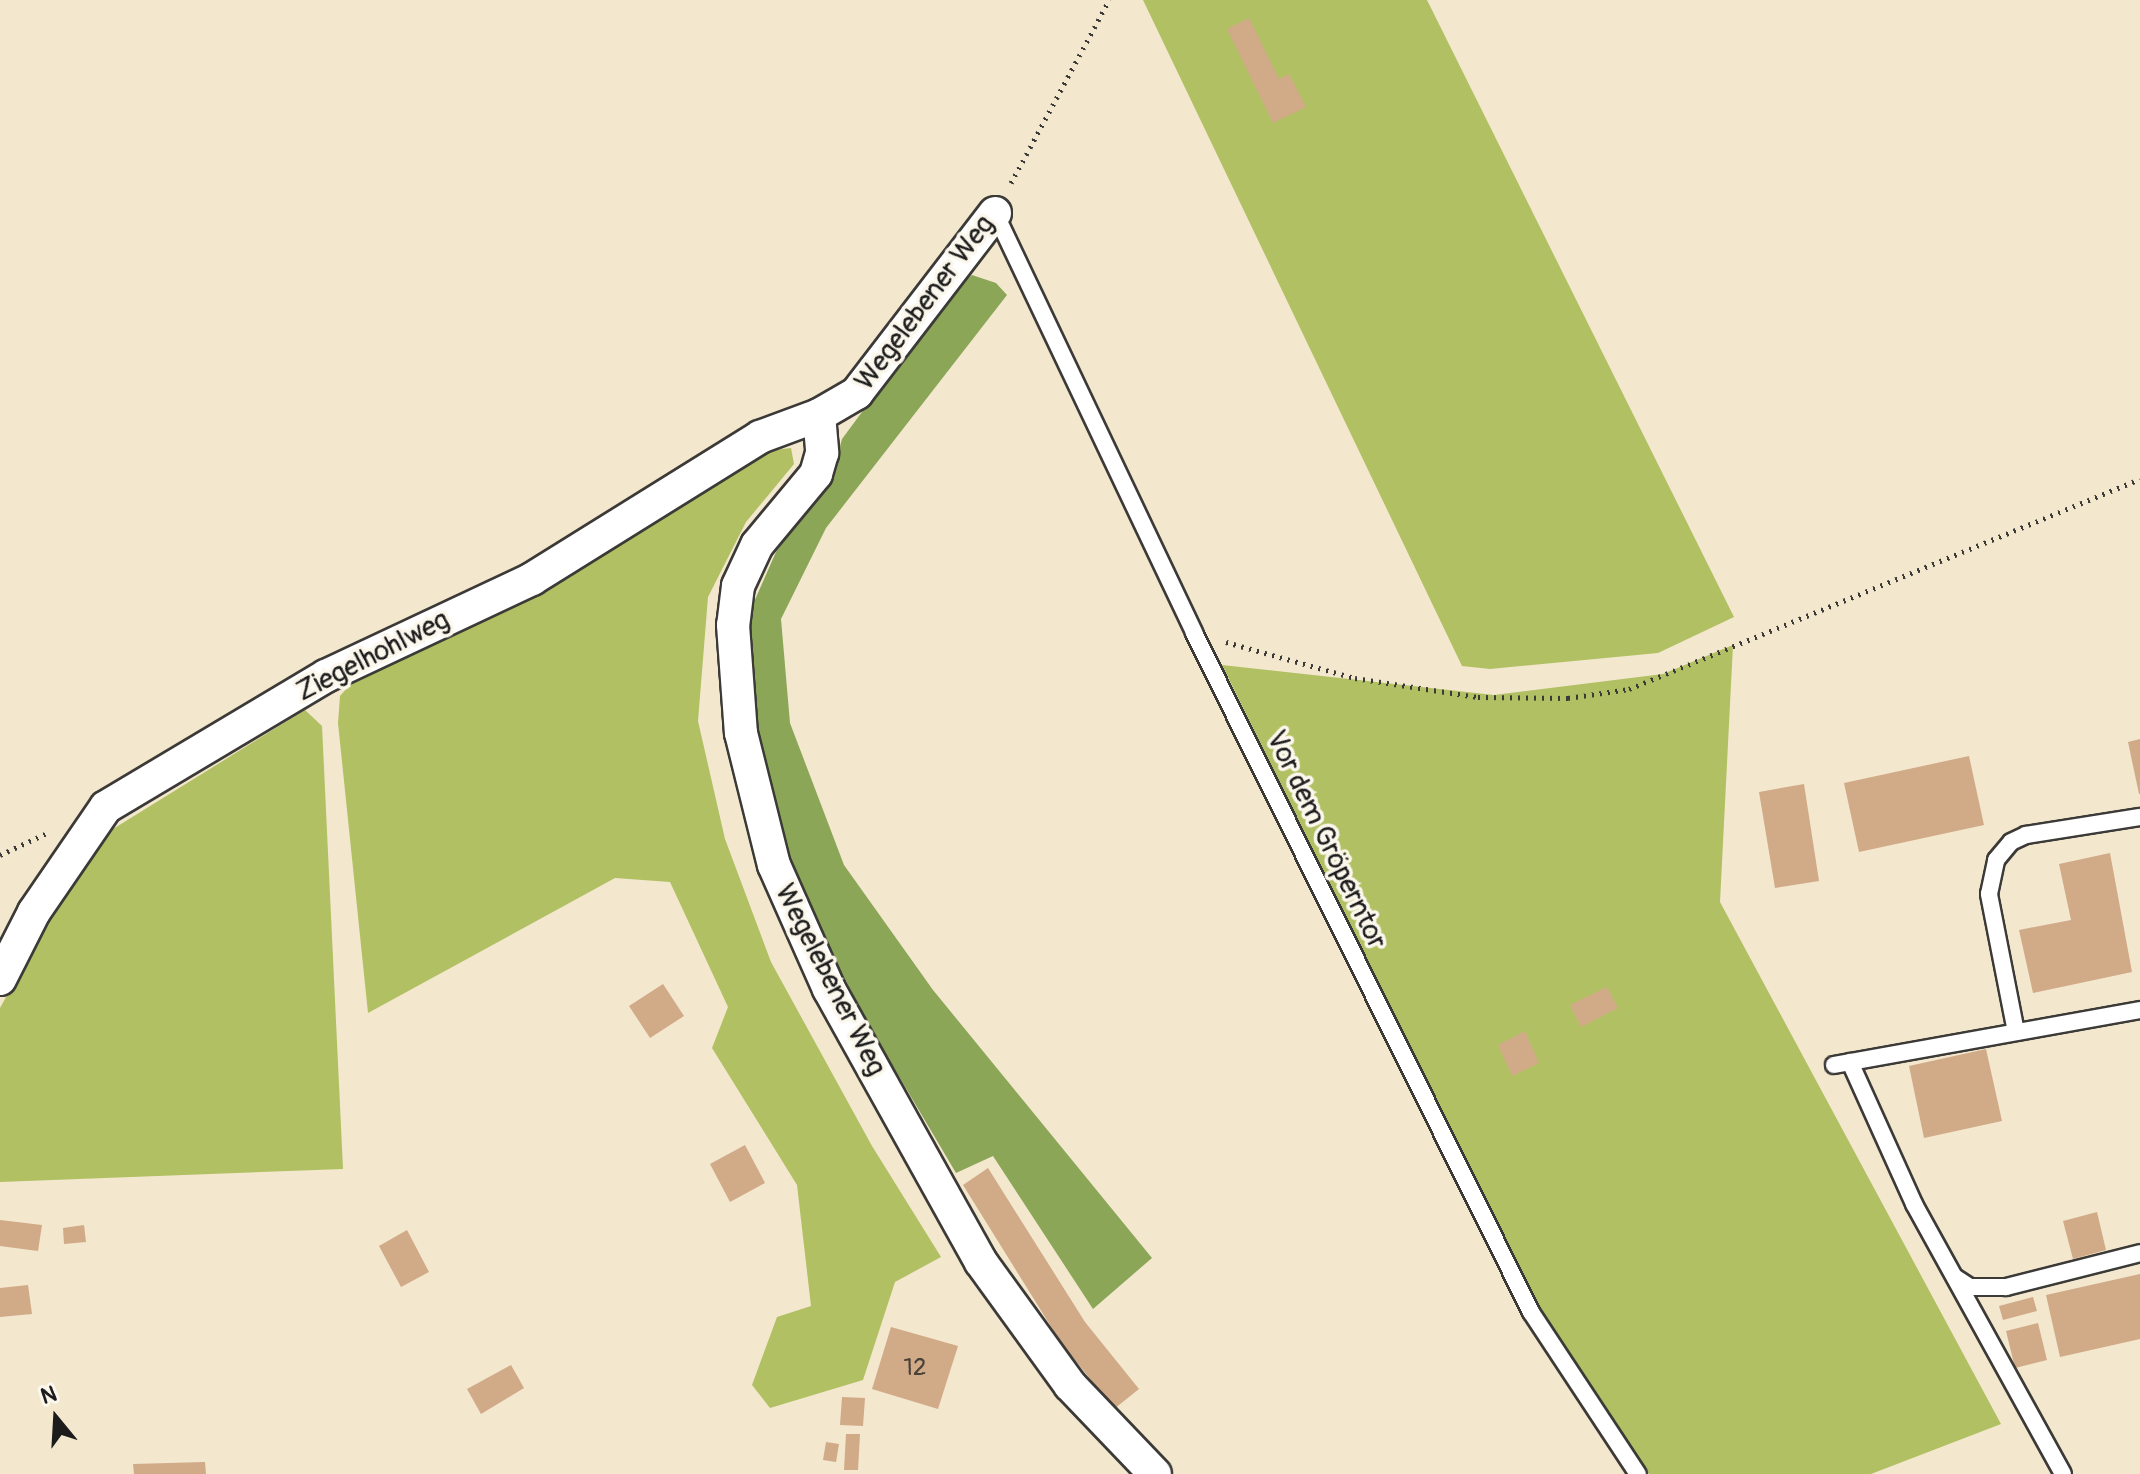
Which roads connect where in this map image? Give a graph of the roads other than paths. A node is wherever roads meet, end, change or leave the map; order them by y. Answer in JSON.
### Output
{"nodes":[{"id":1,"x":995,"y":213,"type":"joint"},
{"id":2,"x":819,"y":415,"type":"junction"},
{"id":3,"x":2140,"y":817,"type":"edge"},
{"id":4,"x":0,"y":979,"type":"edge"},
{"id":5,"x":2140,"y":1010,"type":"edge"},
{"id":6,"x":2016,"y":1032,"type":"junction"},
{"id":7,"x":2140,"y":1253,"type":"edge"},
{"id":8,"x":1954,"y":1277,"type":"junction"},
{"id":9,"x":1155,"y":1474,"type":"edge"},
{"id":10,"x":1638,"y":1474,"type":"edge"},
{"id":11,"x":2063,"y":1474,"type":"edge"}],
"edges":[{"from":1,"to":2,"type":"street","name":"Wegelebener Weg"},
{"from":1,"to":10,"type":"lane","name":"Vor dem Gröperntor"},
{"from":2,"to":4,"type":"street","name":"Ziegelhohlweg"},
{"from":2,"to":9,"type":"street","name":"Wegelebener Weg"},
{"from":3,"to":6,"type":"lane"},
{"from":5,"to":6,"type":"lane"},
{"from":6,"to":8,"type":"lane"},
{"from":7,"to":8,"type":"lane"},
{"from":8,"to":11,"type":"lane"}]}
